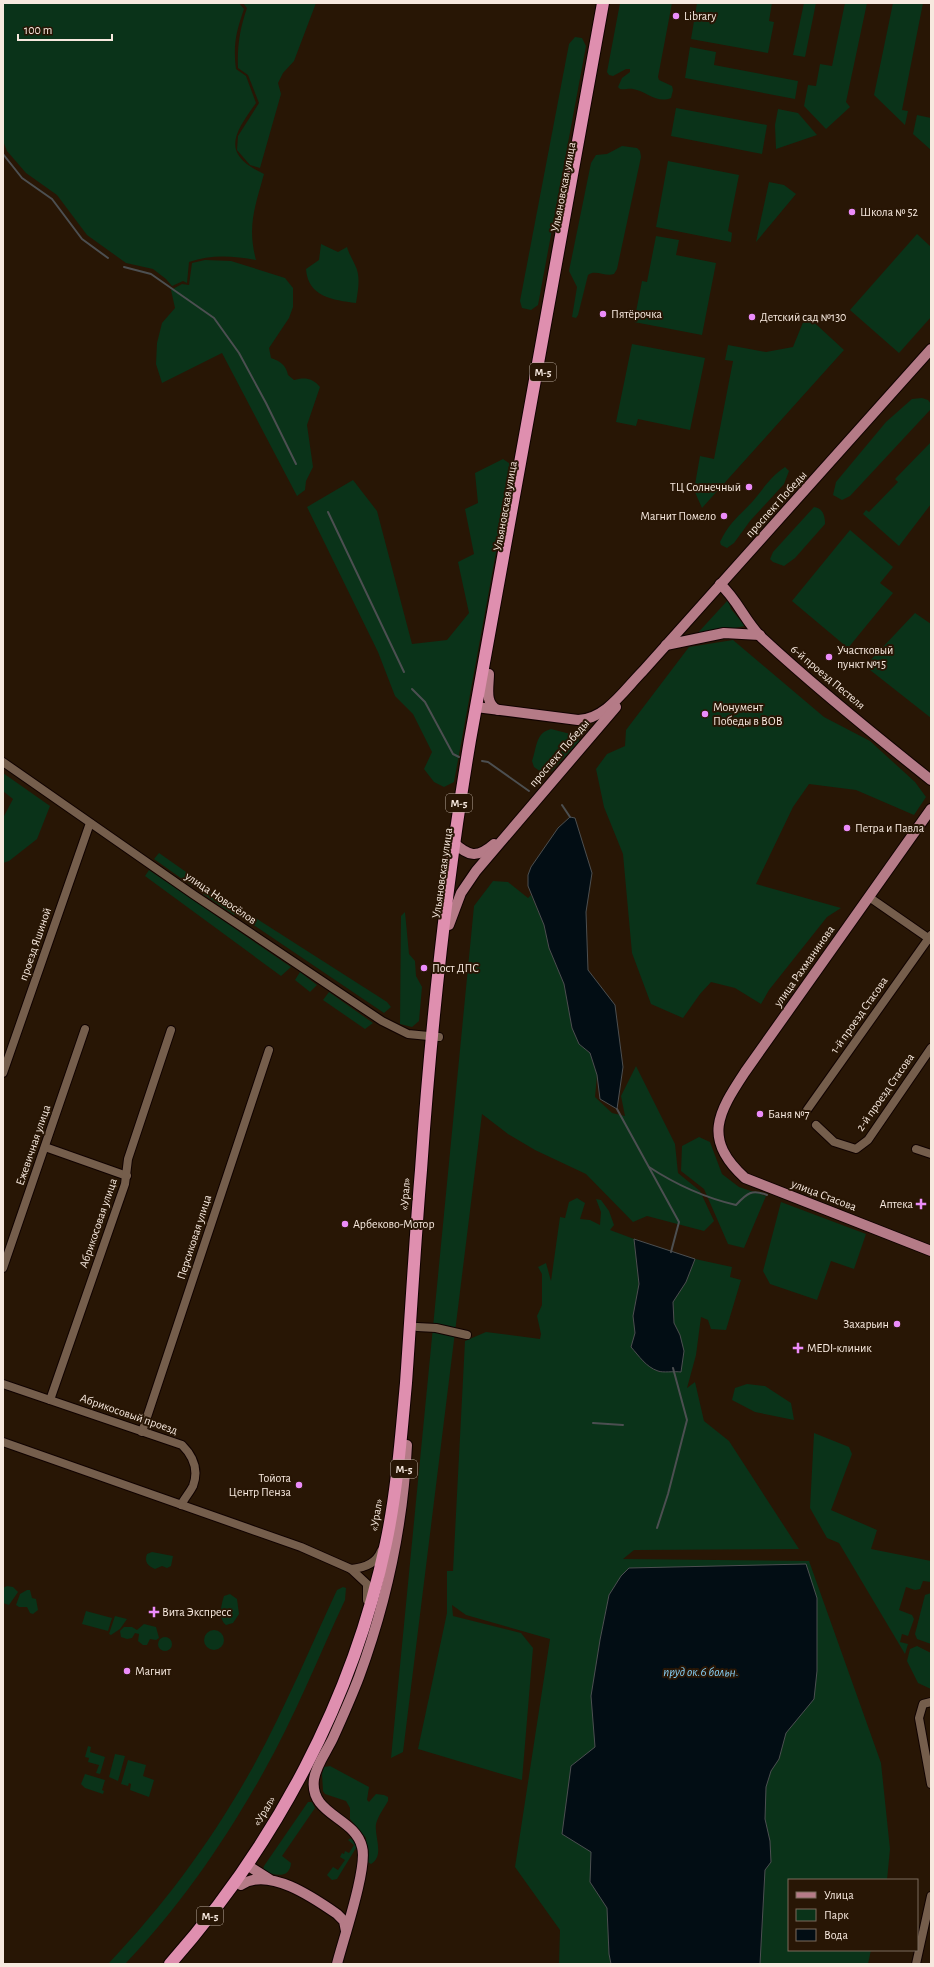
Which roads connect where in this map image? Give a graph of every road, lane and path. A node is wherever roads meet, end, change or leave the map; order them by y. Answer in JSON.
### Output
{"nodes":[{"id":1,"x":603,"y":3,"type":"edge"},
{"id":2,"x":610,"y":3,"type":"edge"},
{"id":3,"x":931,"y":349,"type":"edge"},
{"id":4,"x":720,"y":584,"type":"junction"},
{"id":5,"x":760,"y":635,"type":"junction"},
{"id":6,"x":666,"y":645,"type":"junction"},
{"id":7,"x":489,"y":674,"type":"junction"},
{"id":8,"x":639,"y":674,"type":"junction"},
{"id":9,"x":479,"y":708,"type":"junction"},
{"id":10,"x":498,"y":710,"type":"junction"},
{"id":11,"x":569,"y":719,"type":"junction"},
{"id":12,"x":588,"y":741,"type":"junction"},
{"id":13,"x":3,"y":762,"type":"edge"},
{"id":14,"x":931,"y":780,"type":"edge"},
{"id":15,"x":931,"y":810,"type":"edge"},
{"id":16,"x":90,"y":823,"type":"junction"},
{"id":17,"x":511,"y":828,"type":"junction"},
{"id":18,"x":456,"y":845,"type":"junction"},
{"id":19,"x":869,"y":896,"type":"junction"},
{"id":20,"x":449,"y":925,"type":"junction"},
{"id":21,"x":930,"y":937,"type":"edge"},
{"id":22,"x":438,"y":1015,"type":"junction"},
{"id":23,"x":85,"y":1030,"type":"dead end"},
{"id":24,"x":171,"y":1030,"type":"dead end"},
{"id":25,"x":436,"y":1037,"type":"junction"},
{"id":26,"x":931,"y":1048,"type":"edge"},
{"id":27,"x":269,"y":1050,"type":"dead end"},
{"id":28,"x":3,"y":1074,"type":"edge"},
{"id":29,"x":807,"y":1110,"type":"dead end"},
{"id":30,"x":816,"y":1125,"type":"dead end"},
{"id":31,"x":720,"y":1145,"type":"joint"},
{"id":32,"x":45,"y":1147,"type":"junction"},
{"id":33,"x":916,"y":1148,"type":"dead end"},
{"id":34,"x":931,"y":1154,"type":"edge"},
{"id":35,"x":127,"y":1176,"type":"junction"},
{"id":36,"x":931,"y":1251,"type":"edge"},
{"id":37,"x":3,"y":1268,"type":"edge"},
{"id":38,"x":417,"y":1327,"type":"junction"},
{"id":39,"x":467,"y":1335,"type":"dead end"},
{"id":40,"x":3,"y":1384,"type":"edge"},
{"id":41,"x":50,"y":1400,"type":"junction"},
{"id":42,"x":142,"y":1432,"type":"junction"},
{"id":43,"x":3,"y":1442,"type":"edge"},
{"id":44,"x":407,"y":1445,"type":"junction"},
{"id":45,"x":181,"y":1505,"type":"junction"},
{"id":46,"x":388,"y":1528,"type":"junction"},
{"id":47,"x":351,"y":1569,"type":"junction"},
{"id":48,"x":359,"y":1641,"type":"junction"},
{"id":49,"x":931,"y":1702,"type":"edge"},
{"id":50,"x":931,"y":1784,"type":"edge"},
{"id":51,"x":249,"y":1867,"type":"junction"},
{"id":52,"x":271,"y":1880,"type":"junction"},
{"id":53,"x":241,"y":1885,"type":"junction"},
{"id":54,"x":931,"y":1896,"type":"edge"},
{"id":55,"x":346,"y":1931,"type":"junction"},
{"id":56,"x":170,"y":1964,"type":"edge"},
{"id":57,"x":178,"y":1964,"type":"edge"},
{"id":58,"x":337,"y":1964,"type":"edge"},
{"id":59,"x":916,"y":1964,"type":"edge"}],
"edges":[{"from":1,"to":9,"type":"highway","name":"Ульяновская улица","number":"М-5"},
{"from":2,"to":7,"type":"highway","name":"Ульяновская улица","number":"М-5"},
{"from":3,"to":4,"type":"main road","name":"проспект Победы"},
{"from":4,"to":5,"type":"main road","name":"6-й проезд Пестеля"},
{"from":4,"to":6,"type":"main road","name":"проспект Победы"},
{"from":5,"to":6,"type":"main road"},
{"from":5,"to":14,"type":"main road","name":"6-й проезд Пестеля"},
{"from":6,"to":8,"type":"main road","name":"проспект Победы"},
{"from":7,"to":9,"type":"highway","name":"Ульяновская улица","number":"М-5"},
{"from":7,"to":10,"type":"main road"},
{"from":8,"to":11,"type":"main road","name":"проспект Победы"},
{"from":8,"to":12,"type":"main road","name":"проспект Победы"},
{"from":9,"to":10,"type":"main road","name":"проспект Победы"},
{"from":9,"to":18,"type":"highway","name":"Ульяновская улица","number":"М-5"},
{"from":10,"to":11,"type":"main road","name":"проспект Победы"},
{"from":11,"to":12,"type":"main road"},
{"from":12,"to":17,"type":"main road","name":"проспект Победы"},
{"from":13,"to":16,"type":"street","name":"улица Новосёлов"},
{"from":15,"to":19,"type":"main road","name":"улица Рахманинова"},
{"from":16,"to":25,"type":"street","name":"улица Новосёлов"},
{"from":16,"to":28,"type":"street","name":"проезд Яшиной"},
{"from":17,"to":18,"type":"main road","name":"проспект Победы"},
{"from":17,"to":20,"type":"main road","name":"проспект Победы"},
{"from":18,"to":20,"type":"highway","name":"Ульяновская улица","number":"М-5"},
{"from":18,"to":22,"type":"highway","name":"Ульяновская улица","number":"М-5"},
{"from":19,"to":21,"type":"street"},
{"from":19,"to":31,"type":"main road","name":"улица Рахманинова"},
{"from":20,"to":22,"type":"highway","name":"Ульяновская улица","number":"М-5"},
{"from":21,"to":29,"type":"street","name":"1-й проезд Стасова"},
{"from":22,"to":25,"type":"highway","name":"«Урал»","number":"М-5"},
{"from":23,"to":32,"type":"street","name":"Ежевичная улица"},
{"from":24,"to":35,"type":"street","name":"Абрикосовая улица"},
{"from":25,"to":38,"type":"highway","name":"«Урал»","number":"М-5"},
{"from":25,"to":46,"type":"highway","name":"«Урал»","number":"М-5"},
{"from":26,"to":30,"type":"street","name":"2-й проезд Стасова"},
{"from":27,"to":42,"type":"street","name":"Персиковая улица"},
{"from":31,"to":36,"type":"main road","name":"улица Стасова"},
{"from":32,"to":35,"type":"street"},
{"from":32,"to":37,"type":"street","name":"Ежевичная улица"},
{"from":33,"to":34,"type":"street"},
{"from":35,"to":41,"type":"street","name":"Абрикосовая улица"},
{"from":38,"to":39,"type":"street"},
{"from":38,"to":44,"type":"highway","name":"«Урал»","number":"М-5"},
{"from":40,"to":41,"type":"street","name":"Абрикосовый проезд"},
{"from":41,"to":42,"type":"street","name":"Абрикосовый проезд"},
{"from":42,"to":45,"type":"street","name":"Абрикосовый проезд"},
{"from":43,"to":45,"type":"street"},
{"from":44,"to":51,"type":"highway","name":"«Урал»","number":"М-5"},
{"from":44,"to":55,"type":"main road"},
{"from":45,"to":47,"type":"street"},
{"from":46,"to":47,"type":"street"},
{"from":46,"to":48,"type":"highway","name":"«Урал»","number":"М-5"},
{"from":47,"to":48,"type":"street"},
{"from":48,"to":51,"type":"highway","name":"«Урал»","number":"М-5"},
{"from":49,"to":50,"type":"street"},
{"from":51,"to":52,"type":"main road"},
{"from":51,"to":53,"type":"highway","name":"«Урал»","number":"М-5"},
{"from":51,"to":56,"type":"highway","name":"«Урал»","number":"М-5"},
{"from":52,"to":53,"type":"main road"},
{"from":52,"to":55,"type":"main road"},
{"from":53,"to":57,"type":"highway","name":"«Урал»","number":"М-5"},
{"from":54,"to":59,"type":"street"},
{"from":55,"to":58,"type":"main road"}]}
